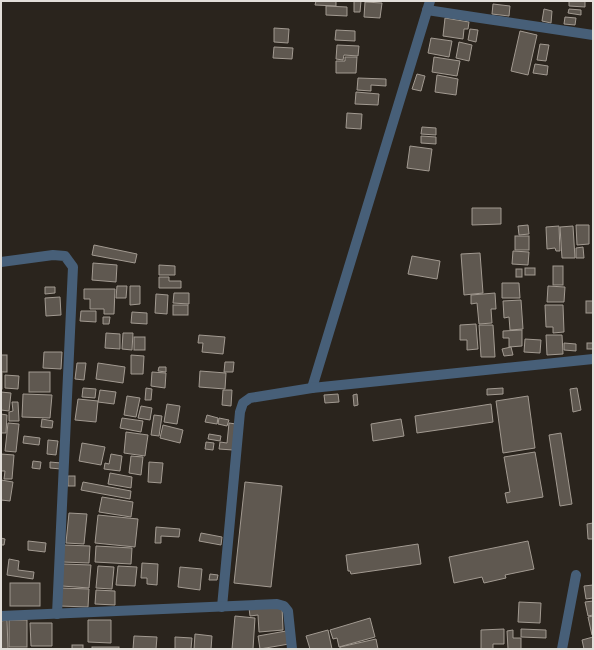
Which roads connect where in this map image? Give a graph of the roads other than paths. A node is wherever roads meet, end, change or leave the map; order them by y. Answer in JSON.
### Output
{"nodes":[{"id":1,"x":428,"y":6,"type":"edge"},
{"id":2,"x":593,"y":35,"type":"edge"},
{"id":3,"x":1,"y":262,"type":"edge"},
{"id":4,"x":593,"y":359,"type":"edge"},
{"id":5,"x":312,"y":388,"type":"junction"},
{"id":6,"x":576,"y":575,"type":"dead end"},
{"id":7,"x":222,"y":607,"type":"junction"},
{"id":8,"x":57,"y":614,"type":"junction"},
{"id":9,"x":1,"y":616,"type":"edge"},
{"id":10,"x":292,"y":649,"type":"edge"},
{"id":11,"x":562,"y":649,"type":"edge"}],
"edges":[{"from":1,"to":2,"type":"street"},
{"from":1,"to":5,"type":"street"},
{"from":3,"to":8,"type":"street"},
{"from":4,"to":5,"type":"street"},
{"from":5,"to":7,"type":"street"},
{"from":6,"to":11,"type":"street"},
{"from":7,"to":8,"type":"street"},
{"from":7,"to":10,"type":"street"},
{"from":8,"to":9,"type":"street"}]}
